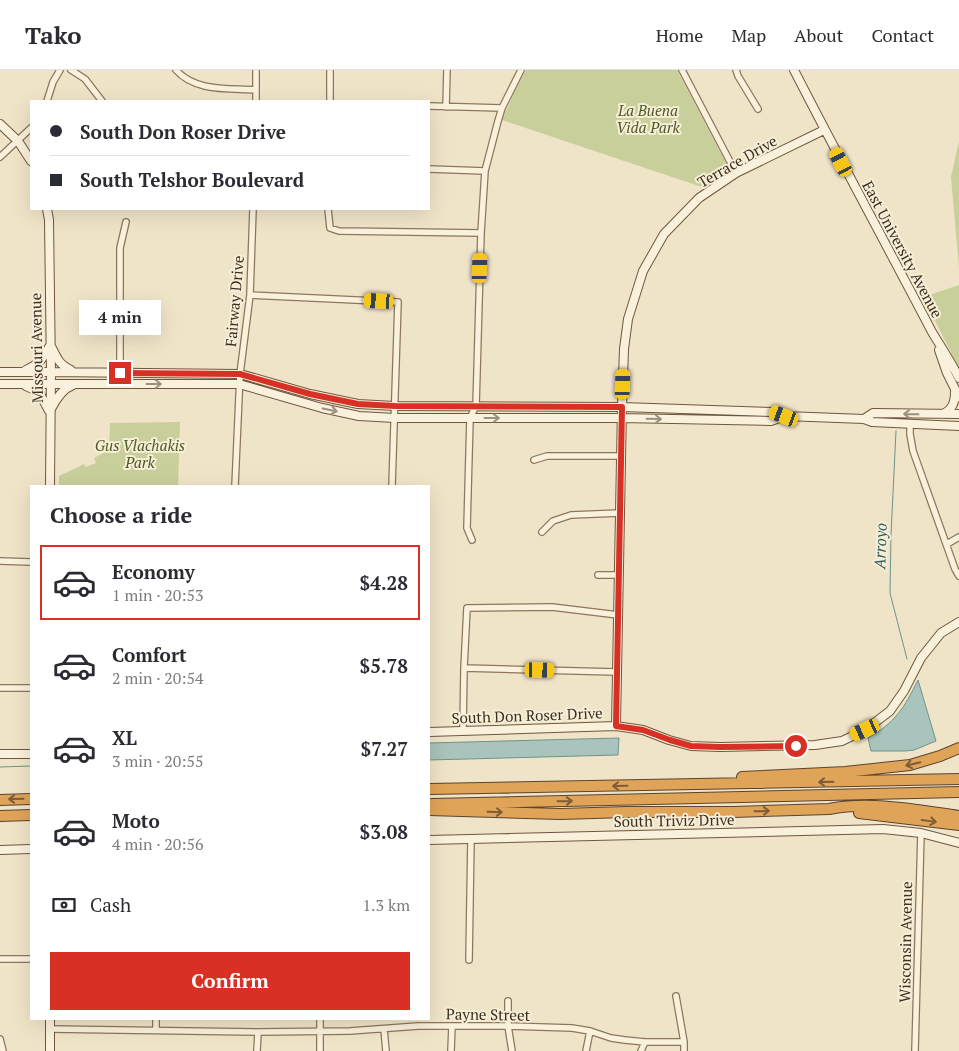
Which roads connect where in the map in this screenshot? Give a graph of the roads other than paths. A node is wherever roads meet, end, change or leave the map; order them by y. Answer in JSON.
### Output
{"nodes":[{"id":1,"x":60,"y":70,"type":"edge"},
{"id":2,"x":72,"y":70,"type":"edge"},
{"id":3,"x":176,"y":70,"type":"edge"},
{"id":4,"x":256,"y":70,"type":"edge"},
{"id":5,"x":330,"y":70,"type":"edge"},
{"id":6,"x":447,"y":70,"type":"edge"},
{"id":7,"x":521,"y":70,"type":"edge"},
{"id":8,"x":682,"y":70,"type":"edge"},
{"id":9,"x":736,"y":70,"type":"edge"},
{"id":10,"x":794,"y":70,"type":"edge"},
{"id":11,"x":256,"y":90,"type":"junction"},
{"id":12,"x":47,"y":100,"type":"edge"},
{"id":13,"x":101,"y":100,"type":"edge"},
{"id":14,"x":256,"y":100,"type":"edge"},
{"id":15,"x":330,"y":100,"type":"edge"},
{"id":16,"x":430,"y":106,"type":"edge"},
{"id":17,"x":446,"y":107,"type":"junction"},
{"id":18,"x":502,"y":108,"type":"junction"},
{"id":19,"x":758,"y":109,"type":"dead end"},
{"id":20,"x":0,"y":124,"type":"edge"},
{"id":21,"x":30,"y":129,"type":"edge"},
{"id":22,"x":824,"y":130,"type":"junction"},
{"id":23,"x":18,"y":141,"type":"junction"},
{"id":24,"x":0,"y":157,"type":"edge"},
{"id":25,"x":30,"y":160,"type":"edge"},
{"id":26,"x":430,"y":169,"type":"edge"},
{"id":27,"x":485,"y":171,"type":"junction"},
{"id":28,"x":736,"y":173,"type":"junction"},
{"id":29,"x":47,"y":210,"type":"edge"},
{"id":30,"x":253,"y":210,"type":"edge"},
{"id":31,"x":328,"y":210,"type":"edge"},
{"id":32,"x":126,"y":222,"type":"dead end"},
{"id":33,"x":481,"y":233,"type":"junction"},
{"id":34,"x":250,"y":296,"type":"junction"},
{"id":35,"x":934,"y":334,"type":"junction"},
{"id":36,"x":50,"y":345,"type":"junction"},
{"id":37,"x":0,"y":372,"type":"edge"},
{"id":38,"x":23,"y":372,"type":"junction"},
{"id":39,"x":50,"y":372,"type":"junction"},
{"id":40,"x":76,"y":372,"type":"junction"},
{"id":41,"x":120,"y":373,"type":"junction"},
{"id":42,"x":240,"y":374,"type":"junction"},
{"id":43,"x":959,"y":378,"type":"edge"},
{"id":44,"x":0,"y":384,"type":"edge"},
{"id":45,"x":20,"y":384,"type":"junction"},
{"id":46,"x":51,"y":384,"type":"junction"},
{"id":47,"x":76,"y":384,"type":"junction"},
{"id":48,"x":120,"y":384,"type":"junction"},
{"id":49,"x":239,"y":384,"type":"junction"},
{"id":50,"x":957,"y":393,"type":"edge"},
{"id":51,"x":395,"y":406,"type":"junction"},
{"id":52,"x":476,"y":406,"type":"junction"},
{"id":53,"x":622,"y":407,"type":"junction"},
{"id":54,"x":748,"y":411,"type":"junction"},
{"id":55,"x":51,"y":412,"type":"junction"},
{"id":56,"x":943,"y":414,"type":"junction"},
{"id":57,"x":959,"y":414,"type":"edge"},
{"id":58,"x":784,"y":416,"type":"junction"},
{"id":59,"x":395,"y":418,"type":"junction"},
{"id":60,"x":470,"y":418,"type":"junction"},
{"id":61,"x":621,"y":418,"type":"junction"},
{"id":62,"x":864,"y":418,"type":"junction"},
{"id":63,"x":748,"y":421,"type":"junction"},
{"id":64,"x":910,"y":424,"type":"junction"},
{"id":65,"x":959,"y":426,"type":"edge"},
{"id":66,"x":621,"y":456,"type":"junction"},
{"id":67,"x":534,"y":460,"type":"dead end"},
{"id":68,"x":50,"y":485,"type":"edge"},
{"id":69,"x":235,"y":485,"type":"edge"},
{"id":70,"x":392,"y":485,"type":"edge"},
{"id":71,"x":620,"y":513,"type":"junction"},
{"id":72,"x":542,"y":532,"type":"dead end"},
{"id":73,"x":959,"y":537,"type":"edge"},
{"id":74,"x":472,"y":540,"type":"dead end"},
{"id":75,"x":947,"y":544,"type":"junction"},
{"id":76,"x":0,"y":561,"type":"edge"},
{"id":77,"x":30,"y":562,"type":"edge"},
{"id":78,"x":598,"y":575,"type":"dead end"},
{"id":79,"x":619,"y":575,"type":"junction"},
{"id":80,"x":959,"y":576,"type":"edge"},
{"id":81,"x":618,"y":615,"type":"junction"},
{"id":82,"x":959,"y":622,"type":"edge"},
{"id":83,"x":464,"y":668,"type":"junction"},
{"id":84,"x":617,"y":672,"type":"junction"},
{"id":85,"x":0,"y":688,"type":"edge"},
{"id":86,"x":30,"y":688,"type":"edge"},
{"id":87,"x":616,"y":726,"type":"junction"},
{"id":88,"x":463,"y":730,"type":"junction"},
{"id":89,"x":430,"y":732,"type":"edge"},
{"id":90,"x":959,"y":748,"type":"edge"},
{"id":91,"x":0,"y":754,"type":"edge"},
{"id":92,"x":30,"y":754,"type":"edge"},
{"id":93,"x":959,"y":779,"type":"edge"},
{"id":94,"x":669,"y":786,"type":"junction"},
{"id":95,"x":430,"y":789,"type":"edge"},
{"id":96,"x":959,"y":792,"type":"edge"},
{"id":97,"x":30,"y":799,"type":"edge"},
{"id":98,"x":0,"y":800,"type":"edge"},
{"id":99,"x":430,"y":804,"type":"edge"},
{"id":100,"x":828,"y":809,"type":"junction"},
{"id":101,"x":430,"y":810,"type":"edge"},
{"id":102,"x":30,"y":815,"type":"edge"},
{"id":103,"x":0,"y":816,"type":"edge"},
{"id":104,"x":959,"y":816,"type":"edge"},
{"id":105,"x":959,"y":825,"type":"edge"},
{"id":106,"x":921,"y":833,"type":"junction"},
{"id":107,"x":471,"y":839,"type":"junction"},
{"id":108,"x":430,"y":840,"type":"edge"},
{"id":109,"x":959,"y":843,"type":"edge"},
{"id":110,"x":30,"y":849,"type":"edge"},
{"id":111,"x":0,"y":850,"type":"edge"},
{"id":112,"x":0,"y":959,"type":"edge"},
{"id":113,"x":30,"y":959,"type":"edge"},
{"id":114,"x":469,"y":960,"type":"dead end"},
{"id":115,"x":676,"y":996,"type":"dead end"},
{"id":116,"x":508,"y":1001,"type":"dead end"},
{"id":117,"x":50,"y":1020,"type":"edge"},
{"id":118,"x":156,"y":1020,"type":"edge"},
{"id":119,"x":320,"y":1020,"type":"edge"},
{"id":120,"x":452,"y":1026,"type":"junction"},
{"id":121,"x":508,"y":1026,"type":"junction"},
{"id":122,"x":384,"y":1028,"type":"junction"},
{"id":123,"x":50,"y":1030,"type":"junction"},
{"id":124,"x":156,"y":1030,"type":"junction"},
{"id":125,"x":320,"y":1031,"type":"junction"},
{"id":126,"x":590,"y":1031,"type":"junction"},
{"id":127,"x":258,"y":1032,"type":"junction"},
{"id":128,"x":0,"y":1039,"type":"edge"},
{"id":129,"x":644,"y":1042,"type":"junction"},
{"id":130,"x":684,"y":1042,"type":"junction"},
{"id":131,"x":3,"y":1051,"type":"edge"},
{"id":132,"x":50,"y":1051,"type":"edge"},
{"id":133,"x":257,"y":1051,"type":"edge"},
{"id":134,"x":320,"y":1051,"type":"edge"},
{"id":135,"x":386,"y":1051,"type":"edge"},
{"id":136,"x":451,"y":1051,"type":"edge"},
{"id":137,"x":512,"y":1051,"type":"edge"},
{"id":138,"x":586,"y":1051,"type":"edge"},
{"id":139,"x":641,"y":1051,"type":"edge"},
{"id":140,"x":684,"y":1051,"type":"edge"},
{"id":141,"x":915,"y":1051,"type":"edge"}],
"edges":[{"from":1,"to":12,"type":"street"},
{"from":2,"to":13,"type":"street"},
{"from":3,"to":11,"type":"street"},
{"from":4,"to":11,"type":"street"},
{"from":5,"to":15,"type":"street"},
{"from":6,"to":17,"type":"street"},
{"from":7,"to":18,"type":"street"},
{"from":8,"to":28,"type":"street"},
{"from":9,"to":19,"type":"street"},
{"from":10,"to":22,"type":"main road","name":"East University Avenue"},
{"from":11,"to":14,"type":"street"},
{"from":16,"to":17,"type":"street"},
{"from":17,"to":18,"type":"street"},
{"from":18,"to":27,"type":"street"},
{"from":20,"to":23,"type":"main road"},
{"from":21,"to":23,"type":"street"},
{"from":22,"to":28,"type":"main road","name":"Terrace Drive"},
{"from":22,"to":35,"type":"main road","name":"East University Avenue"},
{"from":23,"to":24,"type":"street"},
{"from":23,"to":25,"type":"main road"},
{"from":26,"to":27,"type":"street"},
{"from":27,"to":33,"type":"street"},
{"from":28,"to":53,"type":"main road","name":"Terrace Drive"},
{"from":29,"to":36,"type":"main road","name":"Missouri Avenue"},
{"from":30,"to":34,"type":"street","name":"Fairway Drive"},
{"from":31,"to":33,"type":"street"},
{"from":32,"to":41,"type":"street"},
{"from":33,"to":52,"type":"street"},
{"from":34,"to":42,"type":"street","name":"Fairway Drive"},
{"from":34,"to":51,"type":"street"},
{"from":35,"to":43,"type":"main road","name":"East University Avenue"},
{"from":35,"to":50,"type":"main road","name":"East University Avenue"},
{"from":36,"to":38,"type":"main road"},
{"from":36,"to":39,"type":"main road","name":"Missouri Avenue"},
{"from":36,"to":40,"type":"main road"},
{"from":37,"to":38,"type":"main road"},
{"from":38,"to":39,"type":"main road"},
{"from":39,"to":40,"type":"main road"},
{"from":39,"to":46,"type":"main road","name":"Missouri Avenue"},
{"from":40,"to":41,"type":"main road"},
{"from":41,"to":42,"type":"main road"},
{"from":41,"to":48,"type":"street"},
{"from":42,"to":49,"type":"street","name":"Fairway Drive"},
{"from":42,"to":51,"type":"main road"},
{"from":44,"to":45,"type":"main road"},
{"from":45,"to":46,"type":"main road"},
{"from":45,"to":55,"type":"main road"},
{"from":46,"to":47,"type":"main road"},
{"from":46,"to":55,"type":"main road","name":"Missouri Avenue"},
{"from":47,"to":48,"type":"main road"},
{"from":47,"to":55,"type":"main road"},
{"from":48,"to":49,"type":"main road","one_way":true},
{"from":49,"to":59,"type":"main road","one_way":true},
{"from":49,"to":69,"type":"street","name":"Fairway Drive"},
{"from":50,"to":56,"type":"main road"},
{"from":51,"to":52,"type":"main road"},
{"from":51,"to":59,"type":"street"},
{"from":52,"to":53,"type":"main road"},
{"from":52,"to":60,"type":"street"},
{"from":53,"to":54,"type":"main road"},
{"from":53,"to":61,"type":"main road","name":"Terrace Drive"},
{"from":54,"to":58,"type":"main road"},
{"from":54,"to":63,"type":"main road"},
{"from":55,"to":68,"type":"main road","name":"Missouri Avenue"},
{"from":56,"to":57,"type":"main road"},
{"from":56,"to":62,"type":"main road","one_way":true},
{"from":58,"to":62,"type":"main road"},
{"from":58,"to":63,"type":"main road"},
{"from":59,"to":60,"type":"main road"},
{"from":59,"to":70,"type":"street"},
{"from":60,"to":61,"type":"main road","one_way":true},
{"from":60,"to":74,"type":"street"},
{"from":61,"to":63,"type":"main road","one_way":true},
{"from":61,"to":66,"type":"main road","name":"Terrace Drive"},
{"from":62,"to":64,"type":"main road"},
{"from":64,"to":65,"type":"main road"},
{"from":64,"to":75,"type":"street"},
{"from":66,"to":67,"type":"street"},
{"from":66,"to":71,"type":"main road","name":"Terrace Drive"},
{"from":71,"to":72,"type":"street"},
{"from":71,"to":79,"type":"main road","name":"Terrace Drive"},
{"from":73,"to":75,"type":"street"},
{"from":75,"to":80,"type":"street"},
{"from":76,"to":77,"type":"street"},
{"from":78,"to":79,"type":"street"},
{"from":79,"to":81,"type":"main road","name":"Terrace Drive"},
{"from":81,"to":83,"type":"street"},
{"from":81,"to":84,"type":"main road","name":"Terrace Drive"},
{"from":82,"to":87,"type":"main road","name":"South Don Roser Drive"},
{"from":83,"to":84,"type":"street"},
{"from":83,"to":88,"type":"street"},
{"from":84,"to":87,"type":"main road","name":"Terrace Drive"},
{"from":85,"to":86,"type":"street"},
{"from":87,"to":88,"type":"main road","name":"South Don Roser Drive"},
{"from":88,"to":89,"type":"main road","name":"South Don Roser Drive"},
{"from":90,"to":94,"type":"highway","one_way":true},
{"from":91,"to":92,"type":"main road"},
{"from":93,"to":94,"type":"highway","one_way":true},
{"from":94,"to":95,"type":"highway","one_way":true},
{"from":99,"to":96,"type":"highway","one_way":true},
{"from":97,"to":98,"type":"highway","one_way":true},
{"from":101,"to":100,"type":"highway","one_way":true},
{"from":100,"to":104,"type":"highway"},
{"from":100,"to":105,"type":"highway","one_way":true},
{"from":102,"to":103,"type":"highway"},
{"from":106,"to":107,"type":"main road","name":"South Triviz Drive"},
{"from":106,"to":109,"type":"main road","name":"South Triviz Drive"},
{"from":106,"to":141,"type":"street","name":"Wisconsin Avenue"},
{"from":107,"to":108,"type":"main road","name":"South Triviz Drive"},
{"from":107,"to":114,"type":"street"},
{"from":110,"to":111,"type":"main road"},
{"from":112,"to":113,"type":"street"},
{"from":115,"to":130,"type":"street"},
{"from":116,"to":121,"type":"street"},
{"from":117,"to":123,"type":"main road"},
{"from":118,"to":124,"type":"street"},
{"from":119,"to":125,"type":"street"},
{"from":120,"to":121,"type":"street","name":"Payne Street"},
{"from":120,"to":122,"type":"street","name":"Payne Street"},
{"from":120,"to":136,"type":"street"},
{"from":121,"to":126,"type":"street","name":"Payne Street"},
{"from":121,"to":137,"type":"street"},
{"from":122,"to":125,"type":"street","name":"Payne Street"},
{"from":122,"to":135,"type":"street"},
{"from":123,"to":124,"type":"street","name":"Payne Street"},
{"from":123,"to":132,"type":"main road"},
{"from":124,"to":127,"type":"street","name":"Payne Street"},
{"from":125,"to":127,"type":"street","name":"Payne Street"},
{"from":125,"to":134,"type":"street"},
{"from":126,"to":129,"type":"street","name":"Payne Street"},
{"from":126,"to":138,"type":"street"},
{"from":127,"to":133,"type":"street"},
{"from":128,"to":131,"type":"street"},
{"from":129,"to":130,"type":"street","name":"Payne Street"},
{"from":129,"to":139,"type":"street"},
{"from":130,"to":140,"type":"street"}]}
